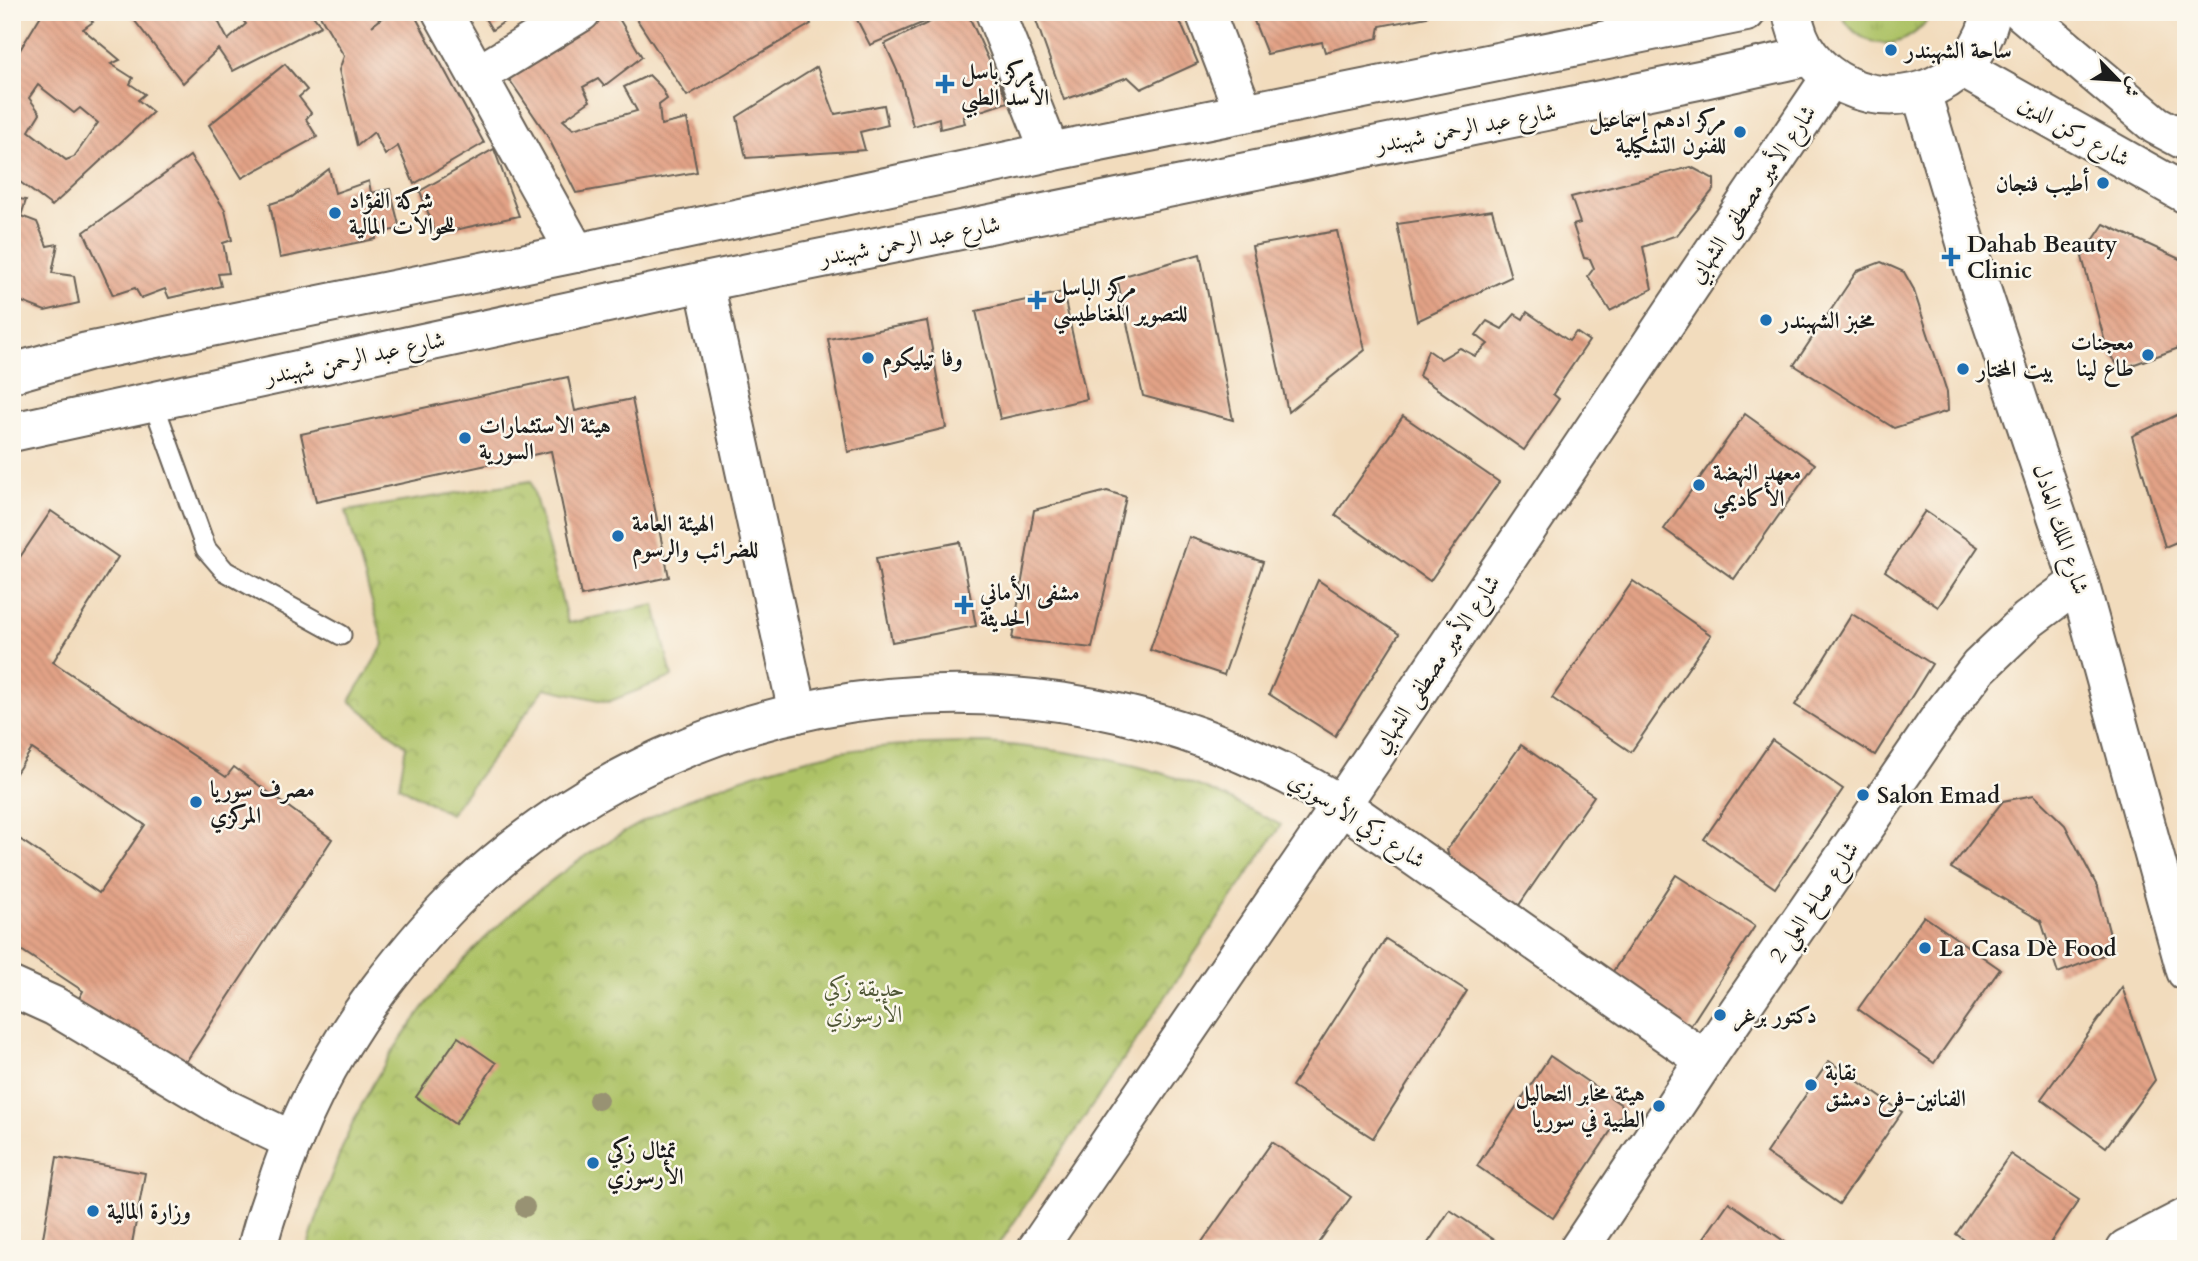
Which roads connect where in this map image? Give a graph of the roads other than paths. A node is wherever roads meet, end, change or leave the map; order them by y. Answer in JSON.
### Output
{"nodes":[{"id":1,"x":442,"y":12,"type":"edge"},
{"id":2,"x":581,"y":12,"type":"edge"},
{"id":3,"x":995,"y":12,"type":"edge"},
{"id":4,"x":1205,"y":12,"type":"edge"},
{"id":5,"x":1746,"y":12,"type":"edge"},
{"id":6,"x":1792,"y":12,"type":"edge"},
{"id":7,"x":1991,"y":12,"type":"edge"},
{"id":8,"x":2022,"y":12,"type":"edge"},
{"id":9,"x":1820,"y":66,"type":"junction"},
{"id":10,"x":1962,"y":68,"type":"junction"},
{"id":11,"x":478,"y":75,"type":"junction"},
{"id":12,"x":1921,"y":92,"type":"junction"},
{"id":13,"x":1244,"y":113,"type":"junction"},
{"id":14,"x":2186,"y":141,"type":"edge"},
{"id":15,"x":1051,"y":152,"type":"junction"},
{"id":16,"x":2186,"y":194,"type":"edge"},
{"id":17,"x":576,"y":253,"type":"junction"},
{"id":18,"x":704,"y":282,"type":"junction"},
{"id":19,"x":12,"y":373,"type":"edge"},
{"id":20,"x":153,"y":402,"type":"junction"},
{"id":21,"x":12,"y":432,"type":"edge"},
{"id":22,"x":2079,"y":582,"type":"junction"},
{"id":23,"x":341,"y":635,"type":"dead end"},
{"id":24,"x":798,"y":713,"type":"junction"},
{"id":25,"x":1341,"y":805,"type":"junction"},
{"id":26,"x":2186,"y":971,"type":"edge"},
{"id":27,"x":12,"y":987,"type":"edge"},
{"id":28,"x":1705,"y":1060,"type":"junction"},
{"id":29,"x":293,"y":1141,"type":"junction"},
{"id":30,"x":2186,"y":1217,"type":"edge"},
{"id":31,"x":257,"y":1249,"type":"edge"},
{"id":32,"x":1037,"y":1249,"type":"edge"},
{"id":33,"x":1579,"y":1249,"type":"edge"},
{"id":34,"x":2126,"y":1249,"type":"edge"}],
"edges":[{"from":1,"to":11,"type":"main road"},
{"from":2,"to":11,"type":"main road"},
{"from":3,"to":15,"type":"main road"},
{"from":4,"to":13,"type":"main road"},
{"from":5,"to":13,"type":"main road"},
{"from":6,"to":9,"type":"main road"},
{"from":7,"to":10,"type":"main road"},
{"from":8,"to":14,"type":"main road","name":"شارع ركن الدين"},
{"from":9,"to":12,"type":"main road"},
{"from":9,"to":18,"type":"main road","name":"شارع عبد الرحمن شهبندر"},
{"from":9,"to":25,"type":"main road","name":"شارع الأمير مصطفى الشهابي"},
{"from":10,"to":12,"type":"main road"},
{"from":10,"to":16,"type":"main road","name":"شارع ركن الدين"},
{"from":11,"to":17,"type":"main road"},
{"from":12,"to":22,"type":"main road","name":"شارع الملك العادل"},
{"from":13,"to":15,"type":"main road"},
{"from":15,"to":17,"type":"main road"},
{"from":17,"to":19,"type":"main road"},
{"from":18,"to":20,"type":"main road","name":"شارع عبد الرحمن شهبندر"},
{"from":18,"to":24,"type":"main road"},
{"from":20,"to":21,"type":"main road","name":"شارع عبد الرحمن شهبندر"},
{"from":20,"to":23,"type":"lane"},
{"from":22,"to":26,"type":"main road","name":"شارع الملك العادل"},
{"from":22,"to":28,"type":"main road","name":"شارع صالح العلي 2"},
{"from":24,"to":25,"type":"main road","name":"شارع زكي الأرسوزي"},
{"from":24,"to":29,"type":"main road","name":"شارع زكي الأرسوزي"},
{"from":25,"to":28,"type":"main road","name":"شارع زكي الأرسوزي"},
{"from":25,"to":32,"type":"main road","name":"شارع الأمير مصطفى الشهابي"},
{"from":27,"to":29,"type":"main road"},
{"from":28,"to":33,"type":"main road","name":"شارع صالح العلي 2"},
{"from":29,"to":31,"type":"main road","name":"شارع زكي الأرسوزي"},
{"from":30,"to":34,"type":"main road"}]}
